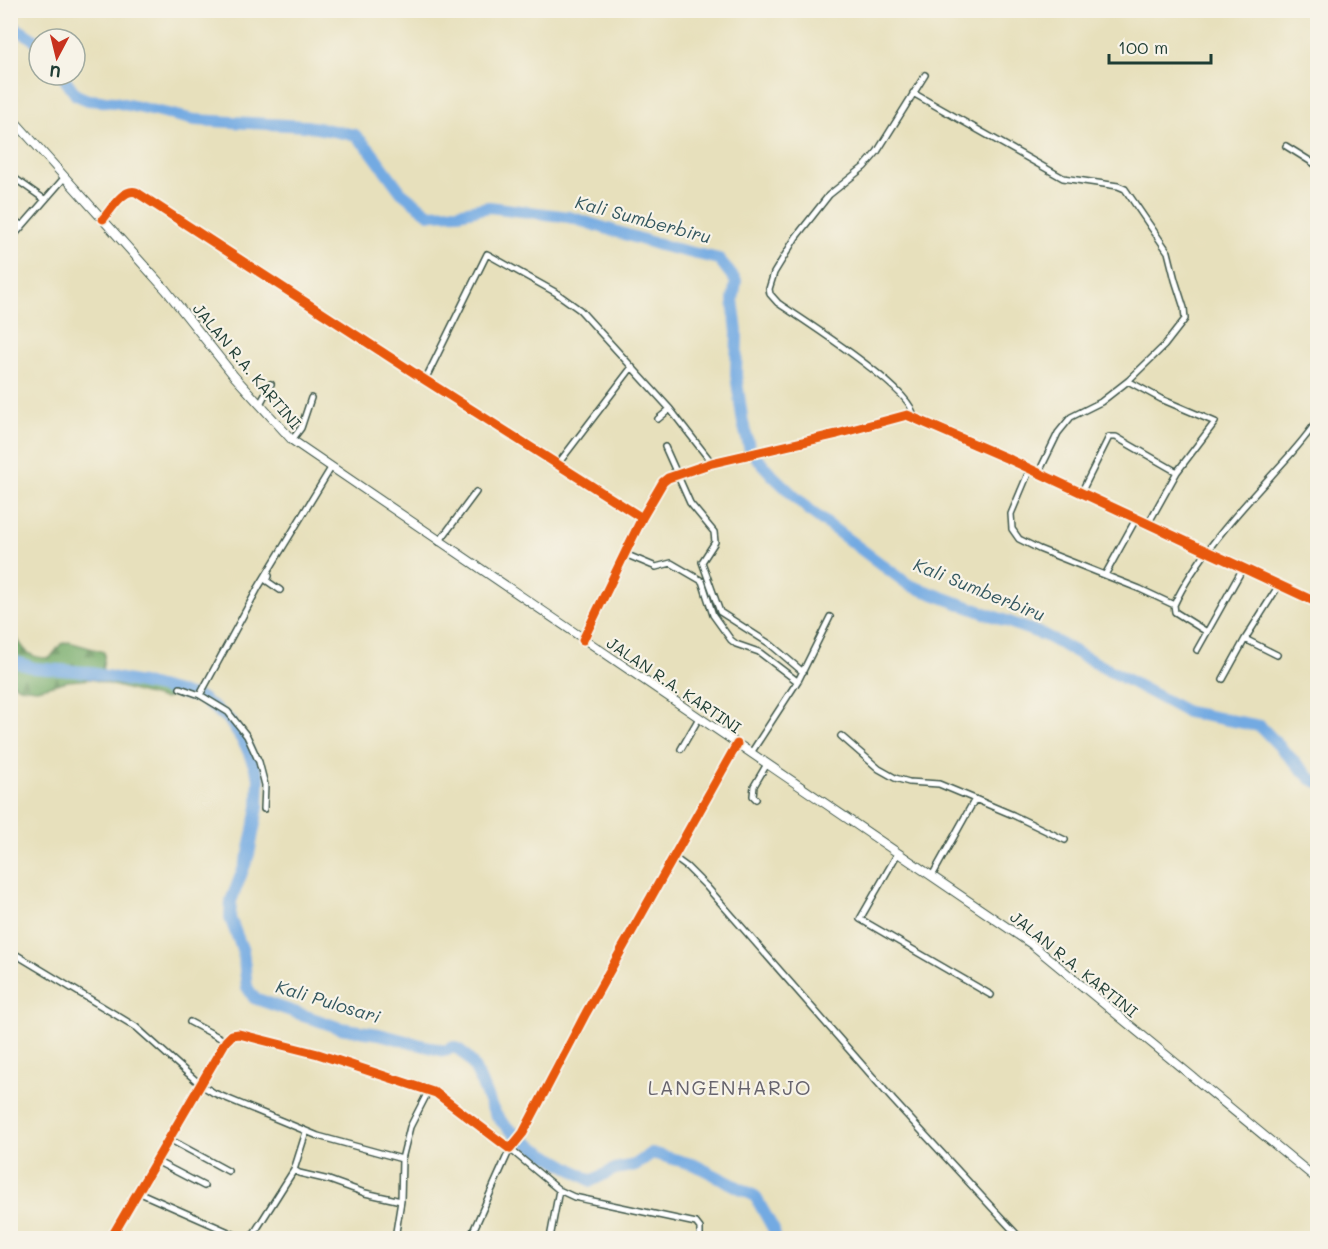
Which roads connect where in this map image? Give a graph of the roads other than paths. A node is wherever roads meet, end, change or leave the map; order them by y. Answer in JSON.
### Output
{"nodes":[{"id":1,"x":925,"y":75,"type":"dead end"},
{"id":2,"x":914,"y":94,"type":"junction"},
{"id":3,"x":10,"y":116,"type":"edge"},
{"id":4,"x":20,"y":127,"type":"junction"},
{"id":5,"x":10,"y":139,"type":"edge"},
{"id":6,"x":1286,"y":146,"type":"dead end"},
{"id":7,"x":1317,"y":166,"type":"edge"},
{"id":8,"x":10,"y":175,"type":"edge"},
{"id":9,"x":65,"y":177,"type":"junction"},
{"id":10,"x":44,"y":200,"type":"junction"},
{"id":11,"x":10,"y":217,"type":"edge"},
{"id":12,"x":103,"y":219,"type":"junction"},
{"id":13,"x":21,"y":225,"type":"junction"},
{"id":14,"x":10,"y":240,"type":"edge"},
{"id":15,"x":632,"y":367,"type":"junction"},
{"id":16,"x":425,"y":380,"type":"junction"},
{"id":17,"x":1128,"y":381,"type":"junction"},
{"id":18,"x":271,"y":384,"type":"dead end"},
{"id":19,"x":311,"y":398,"type":"dead end"},
{"id":20,"x":260,"y":404,"type":"junction"},
{"id":21,"x":669,"y":411,"type":"junction"},
{"id":22,"x":913,"y":416,"type":"junction"},
{"id":23,"x":658,"y":419,"type":"dead end"},
{"id":24,"x":1317,"y":419,"type":"edge"},
{"id":25,"x":292,"y":440,"type":"junction"},
{"id":26,"x":665,"y":447,"type":"dead end"},
{"id":27,"x":712,"y":463,"type":"junction"},
{"id":28,"x":558,"y":464,"type":"junction"},
{"id":29,"x":332,"y":469,"type":"junction"},
{"id":30,"x":1030,"y":469,"type":"junction"},
{"id":31,"x":1039,"y":472,"type":"junction"},
{"id":32,"x":1177,"y":472,"type":"junction"},
{"id":33,"x":675,"y":475,"type":"junction"},
{"id":34,"x":476,"y":492,"type":"dead end"},
{"id":35,"x":1081,"y":493,"type":"junction"},
{"id":36,"x":642,"y":518,"type":"junction"},
{"id":37,"x":1136,"y":519,"type":"junction"},
{"id":38,"x":1148,"y":524,"type":"junction"},
{"id":39,"x":439,"y":542,"type":"junction"},
{"id":40,"x":1207,"y":552,"type":"junction"},
{"id":41,"x":625,"y":554,"type":"junction"},
{"id":42,"x":1243,"y":568,"type":"junction"},
{"id":43,"x":1105,"y":575,"type":"junction"},
{"id":44,"x":1279,"y":585,"type":"junction"},
{"id":45,"x":279,"y":590,"type":"dead end"},
{"id":46,"x":1317,"y":603,"type":"edge"},
{"id":47,"x":1174,"y":605,"type":"junction"},
{"id":48,"x":720,"y":612,"type":"junction"},
{"id":49,"x":713,"y":615,"type":"junction"},
{"id":50,"x":830,"y":617,"type":"dead end"},
{"id":51,"x":1207,"y":632,"type":"junction"},
{"id":52,"x":1245,"y":639,"type":"junction"},
{"id":53,"x":583,"y":640,"type":"junction"},
{"id":54,"x":1197,"y":650,"type":"dead end"},
{"id":55,"x":1277,"y":655,"type":"dead end"},
{"id":56,"x":800,"y":677,"type":"junction"},
{"id":57,"x":1223,"y":679,"type":"dead end"},
{"id":58,"x":180,"y":688,"type":"dead end"},
{"id":59,"x":200,"y":695,"type":"junction"},
{"id":60,"x":699,"y":718,"type":"junction"},
{"id":61,"x":841,"y":736,"type":"dead end"},
{"id":62,"x":736,"y":744,"type":"junction"},
{"id":63,"x":681,"y":749,"type":"dead end"},
{"id":64,"x":751,"y":753,"type":"junction"},
{"id":65,"x":767,"y":764,"type":"junction"},
{"id":66,"x":975,"y":799,"type":"junction"},
{"id":67,"x":756,"y":800,"type":"dead end"},
{"id":68,"x":264,"y":809,"type":"dead end"},
{"id":69,"x":1065,"y":840,"type":"dead end"},
{"id":70,"x":898,"y":853,"type":"junction"},
{"id":71,"x":672,"y":856,"type":"junction"},
{"id":72,"x":932,"y":876,"type":"junction"},
{"id":73,"x":10,"y":951,"type":"edge"},
{"id":74,"x":991,"y":994,"type":"dead end"},
{"id":75,"x":190,"y":1022,"type":"dead end"},
{"id":76,"x":226,"y":1041,"type":"junction"},
{"id":77,"x":201,"y":1085,"type":"junction"},
{"id":78,"x":429,"y":1090,"type":"junction"},
{"id":79,"x":306,"y":1132,"type":"junction"},
{"id":80,"x":169,"y":1139,"type":"junction"},
{"id":81,"x":510,"y":1149,"type":"junction"},
{"id":82,"x":402,"y":1159,"type":"junction"},
{"id":83,"x":156,"y":1161,"type":"junction"},
{"id":84,"x":294,"y":1170,"type":"junction"},
{"id":85,"x":228,"y":1171,"type":"dead end"},
{"id":86,"x":1317,"y":1180,"type":"edge"},
{"id":87,"x":204,"y":1186,"type":"dead end"},
{"id":88,"x":559,"y":1190,"type":"junction"},
{"id":89,"x":138,"y":1192,"type":"junction"},
{"id":90,"x":401,"y":1201,"type":"junction"},
{"id":91,"x":111,"y":1239,"type":"edge"},
{"id":92,"x":242,"y":1239,"type":"edge"},
{"id":93,"x":251,"y":1239,"type":"edge"},
{"id":94,"x":395,"y":1239,"type":"edge"},
{"id":95,"x":470,"y":1239,"type":"edge"},
{"id":96,"x":550,"y":1239,"type":"edge"},
{"id":97,"x":700,"y":1239,"type":"edge"},
{"id":98,"x":1020,"y":1239,"type":"edge"}],
"edges":[{"from":1,"to":2,"type":"street"},
{"from":2,"to":17,"type":"street"},
{"from":2,"to":22,"type":"street"},
{"from":3,"to":4,"type":"main road","name":"JALAN R.A. KARTINI"},
{"from":4,"to":5,"type":"street"},
{"from":4,"to":9,"type":"main road","name":"JALAN R.A. KARTINI"},
{"from":6,"to":7,"type":"street"},
{"from":8,"to":10,"type":"street"},
{"from":9,"to":10,"type":"street"},
{"from":9,"to":12,"type":"main road","name":"JALAN R.A. KARTINI"},
{"from":10,"to":13,"type":"street"},
{"from":11,"to":13,"type":"street"},
{"from":12,"to":16,"type":"street"},
{"from":12,"to":20,"type":"main road","name":"JALAN R.A. KARTINI"},
{"from":13,"to":14,"type":"street"},
{"from":15,"to":16,"type":"street"},
{"from":15,"to":21,"type":"street"},
{"from":15,"to":28,"type":"street"},
{"from":16,"to":28,"type":"street"},
{"from":17,"to":31,"type":"street"},
{"from":17,"to":32,"type":"street"},
{"from":18,"to":20,"type":"street"},
{"from":19,"to":25,"type":"street"},
{"from":20,"to":25,"type":"main road","name":"JALAN R.A. KARTINI"},
{"from":21,"to":23,"type":"street"},
{"from":21,"to":27,"type":"street"},
{"from":22,"to":27,"type":"street"},
{"from":22,"to":30,"type":"street"},
{"from":24,"to":40,"type":"street"},
{"from":25,"to":29,"type":"main road","name":"JALAN R.A. KARTINI"},
{"from":26,"to":33,"type":"street"},
{"from":27,"to":33,"type":"street"},
{"from":28,"to":36,"type":"street"},
{"from":29,"to":39,"type":"main road","name":"JALAN R.A. KARTINI"},
{"from":29,"to":45,"type":"street"},
{"from":29,"to":59,"type":"street"},
{"from":30,"to":31,"type":"street"},
{"from":30,"to":43,"type":"street"},
{"from":31,"to":35,"type":"street"},
{"from":32,"to":35,"type":"street"},
{"from":32,"to":38,"type":"street"},
{"from":33,"to":36,"type":"street"},
{"from":33,"to":48,"type":"street"},
{"from":34,"to":39,"type":"street"},
{"from":35,"to":37,"type":"street"},
{"from":36,"to":41,"type":"street"},
{"from":37,"to":38,"type":"street"},
{"from":37,"to":43,"type":"street"},
{"from":38,"to":40,"type":"street"},
{"from":39,"to":53,"type":"main road","name":"JALAN R.A. KARTINI"},
{"from":40,"to":42,"type":"street"},
{"from":40,"to":47,"type":"street"},
{"from":41,"to":49,"type":"street"},
{"from":41,"to":53,"type":"street"},
{"from":42,"to":44,"type":"street"},
{"from":42,"to":51,"type":"street"},
{"from":43,"to":47,"type":"street"},
{"from":44,"to":46,"type":"street"},
{"from":44,"to":52,"type":"street"},
{"from":47,"to":51,"type":"street"},
{"from":48,"to":49,"type":"street"},
{"from":48,"to":56,"type":"street"},
{"from":49,"to":56,"type":"street"},
{"from":50,"to":56,"type":"street"},
{"from":51,"to":54,"type":"street"},
{"from":52,"to":55,"type":"street"},
{"from":52,"to":57,"type":"street"},
{"from":53,"to":60,"type":"main road","name":"JALAN R.A. KARTINI"},
{"from":56,"to":64,"type":"street"},
{"from":58,"to":59,"type":"street"},
{"from":59,"to":68,"type":"street"},
{"from":60,"to":62,"type":"main road","name":"JALAN R.A. KARTINI"},
{"from":60,"to":63,"type":"street"},
{"from":61,"to":66,"type":"street"},
{"from":62,"to":64,"type":"main road","name":"JALAN R.A. KARTINI"},
{"from":62,"to":71,"type":"street"},
{"from":64,"to":65,"type":"main road","name":"JALAN R.A. KARTINI"},
{"from":65,"to":67,"type":"street"},
{"from":65,"to":70,"type":"main road","name":"JALAN R.A. KARTINI"},
{"from":66,"to":69,"type":"street"},
{"from":66,"to":72,"type":"street"},
{"from":70,"to":72,"type":"main road","name":"JALAN R.A. KARTINI"},
{"from":70,"to":74,"type":"street"},
{"from":71,"to":81,"type":"street"},
{"from":71,"to":98,"type":"street"},
{"from":72,"to":86,"type":"main road","name":"JALAN R.A. KARTINI"},
{"from":73,"to":77,"type":"street"},
{"from":75,"to":76,"type":"street"},
{"from":76,"to":77,"type":"street"},
{"from":76,"to":78,"type":"street"},
{"from":77,"to":79,"type":"street"},
{"from":77,"to":80,"type":"street"},
{"from":78,"to":81,"type":"street"},
{"from":78,"to":82,"type":"street"},
{"from":79,"to":82,"type":"street"},
{"from":79,"to":84,"type":"street"},
{"from":80,"to":83,"type":"street"},
{"from":80,"to":85,"type":"street"},
{"from":81,"to":88,"type":"street"},
{"from":81,"to":95,"type":"street"},
{"from":82,"to":90,"type":"street"},
{"from":83,"to":87,"type":"street"},
{"from":83,"to":89,"type":"street"},
{"from":84,"to":90,"type":"street"},
{"from":84,"to":93,"type":"street"},
{"from":88,"to":96,"type":"street"},
{"from":88,"to":97,"type":"street"},
{"from":89,"to":91,"type":"street"},
{"from":89,"to":92,"type":"street"},
{"from":90,"to":94,"type":"street"}]}
